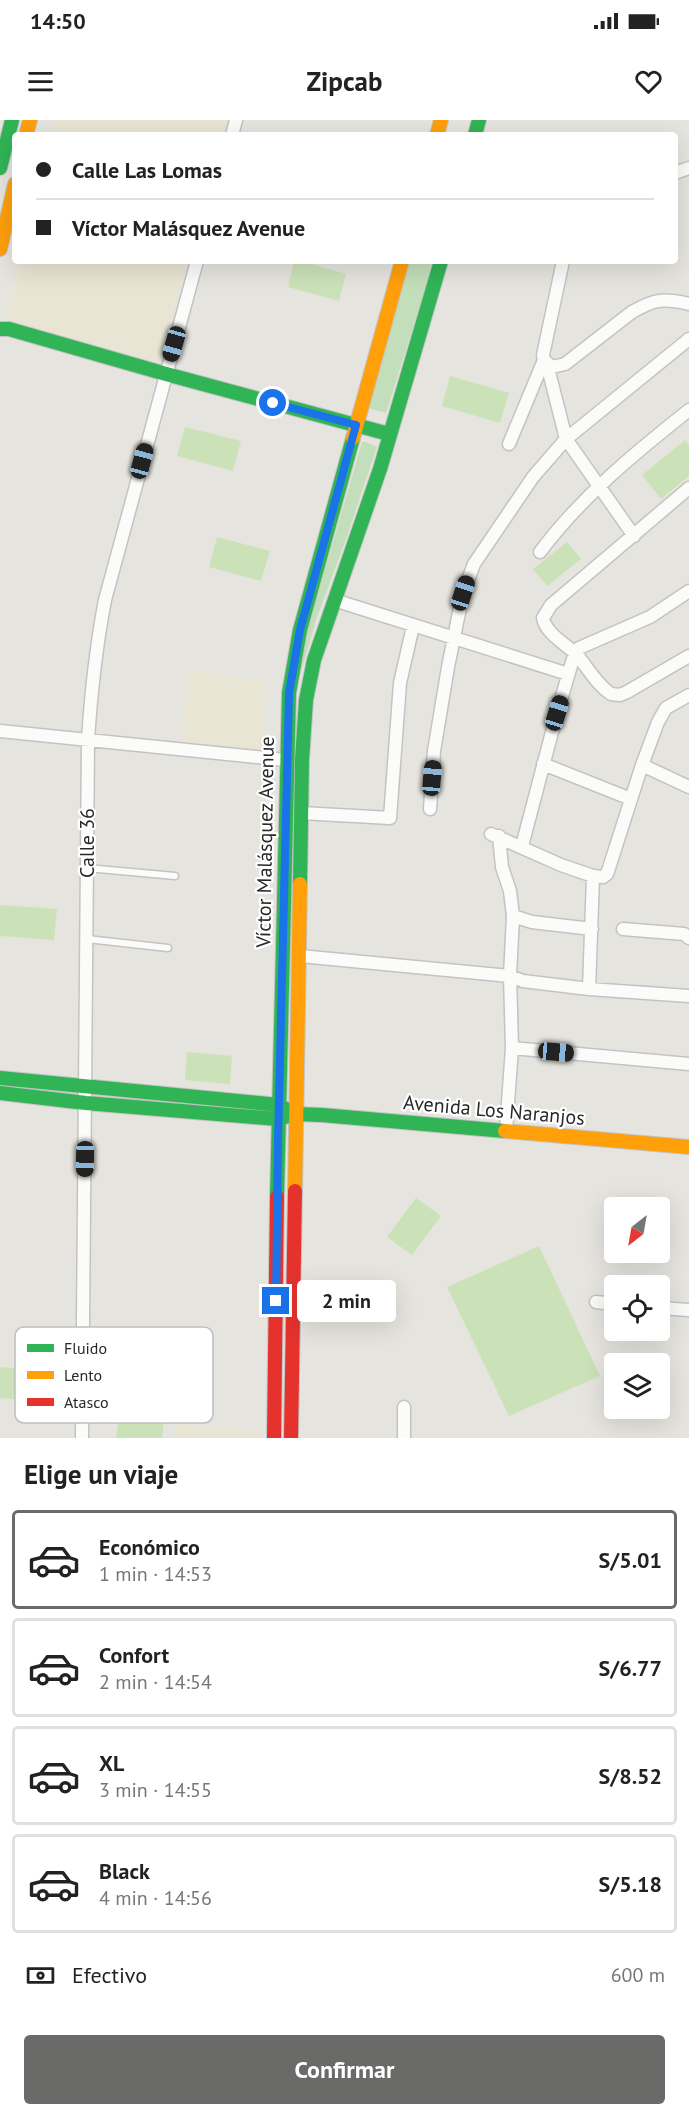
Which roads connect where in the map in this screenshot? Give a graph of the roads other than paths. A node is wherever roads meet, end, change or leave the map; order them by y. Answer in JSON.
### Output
{"nodes":[{"id":1,"x":12,"y":120,"type":"edge"},
{"id":2,"x":0,"y":168,"type":"edge"},
{"id":3,"x":12,"y":197,"type":"edge"},
{"id":4,"x":0,"y":249,"type":"edge"},
{"id":5,"x":196,"y":264,"type":"edge"},
{"id":6,"x":401,"y":264,"type":"edge"},
{"id":7,"x":440,"y":264,"type":"edge"},
{"id":8,"x":562,"y":264,"type":"edge"},
{"id":9,"x":689,"y":304,"type":"edge"},
{"id":10,"x":0,"y":329,"type":"edge"},
{"id":11,"x":689,"y":339,"type":"edge"},
{"id":12,"x":546,"y":362,"type":"junction"},
{"id":13,"x":166,"y":374,"type":"junction"},
{"id":14,"x":689,"y":410,"type":"edge"},
{"id":15,"x":356,"y":425,"type":"junction"},
{"id":16,"x":389,"y":434,"type":"junction"},
{"id":17,"x":566,"y":439,"type":"junction"},
{"id":18,"x":509,"y":444,"type":"dead end"},
{"id":19,"x":598,"y":486,"type":"junction"},
{"id":20,"x":689,"y":488,"type":"edge"},
{"id":21,"x":634,"y":536,"type":"junction"},
{"id":22,"x":540,"y":552,"type":"dead end"},
{"id":23,"x":689,"y":591,"type":"edge"},
{"id":24,"x":334,"y":600,"type":"junction"},
{"id":25,"x":413,"y":626,"type":"junction"},
{"id":26,"x":453,"y":637,"type":"junction"},
{"id":27,"x":576,"y":654,"type":"junction"},
{"id":28,"x":688,"y":661,"type":"edge"},
{"id":29,"x":568,"y":674,"type":"junction"},
{"id":30,"x":689,"y":695,"type":"edge"},
{"id":31,"x":0,"y":731,"type":"edge"},
{"id":32,"x":88,"y":740,"type":"junction"},
{"id":33,"x":286,"y":760,"type":"junction"},
{"id":34,"x":543,"y":764,"type":"junction"},
{"id":35,"x":642,"y":765,"type":"junction"},
{"id":36,"x":689,"y":787,"type":"edge"},
{"id":37,"x":631,"y":799,"type":"junction"},
{"id":38,"x":430,"y":809,"type":"dead end"},
{"id":39,"x":302,"y":813,"type":"junction"},
{"id":40,"x":522,"y":846,"type":"junction"},
{"id":41,"x":87,"y":868,"type":"junction"},
{"id":42,"x":175,"y":876,"type":"dead end"},
{"id":43,"x":593,"y":876,"type":"junction"},
{"id":44,"x":513,"y":916,"type":"junction"},
{"id":45,"x":592,"y":929,"type":"junction"},
{"id":46,"x":623,"y":929,"type":"dead end"},
{"id":47,"x":689,"y":938,"type":"edge"},
{"id":48,"x":87,"y":939,"type":"junction"},
{"id":49,"x":168,"y":948,"type":"dead end"},
{"id":50,"x":300,"y":956,"type":"junction"},
{"id":51,"x":510,"y":976,"type":"junction"},
{"id":52,"x":589,"y":989,"type":"junction"},
{"id":53,"x":689,"y":996,"type":"edge"},
{"id":54,"x":512,"y":1048,"type":"junction"},
{"id":55,"x":689,"y":1064,"type":"edge"},
{"id":56,"x":0,"y":1078,"type":"edge"},
{"id":57,"x":86,"y":1087,"type":"junction"},
{"id":58,"x":0,"y":1093,"type":"edge"},
{"id":59,"x":86,"y":1103,"type":"junction"},
{"id":60,"x":279,"y":1112,"type":"junction"},
{"id":61,"x":295,"y":1114,"type":"junction"},
{"id":62,"x":506,"y":1130,"type":"junction"},
{"id":63,"x":689,"y":1147,"type":"edge"},
{"id":64,"x":596,"y":1302,"type":"dead end"},
{"id":65,"x":604,"y":1303,"type":"edge"},
{"id":66,"x":670,"y":1309,"type":"edge"},
{"id":67,"x":689,"y":1310,"type":"edge"},
{"id":68,"x":83,"y":1327,"type":"edge"},
{"id":69,"x":405,"y":1407,"type":"dead end"},
{"id":70,"x":82,"y":1423,"type":"edge"},
{"id":71,"x":292,"y":1437,"type":"edge"},
{"id":72,"x":82,"y":1438,"type":"edge"},
{"id":73,"x":274,"y":1438,"type":"edge"},
{"id":74,"x":404,"y":1438,"type":"edge"}],
"edges":[{"from":1,"to":2,"type":"main road"},
{"from":3,"to":4,"type":"main road"},
{"from":5,"to":13,"type":"street","name":"Calle 36"},
{"from":6,"to":15,"type":"main road","name":"Víctor Malásquez Avenue"},
{"from":7,"to":16,"type":"main road","name":"Víctor Malásquez Avenue"},
{"from":8,"to":12,"type":"street"},
{"from":9,"to":12,"type":"street"},
{"from":10,"to":13,"type":"main road"},
{"from":11,"to":17,"type":"street"},
{"from":12,"to":17,"type":"street"},
{"from":12,"to":18,"type":"street"},
{"from":13,"to":15,"type":"main road"},
{"from":13,"to":32,"type":"street","name":"Calle 36"},
{"from":14,"to":19,"type":"street"},
{"from":15,"to":16,"type":"main road"},
{"from":15,"to":33,"type":"main road","name":"Víctor Malásquez Avenue"},
{"from":16,"to":24,"type":"main road","name":"Víctor Malásquez Avenue"},
{"from":17,"to":19,"type":"street"},
{"from":17,"to":26,"type":"street"},
{"from":19,"to":21,"type":"street"},
{"from":19,"to":22,"type":"street"},
{"from":20,"to":21,"type":"street"},
{"from":21,"to":27,"type":"street"},
{"from":23,"to":27,"type":"street"},
{"from":24,"to":25,"type":"street"},
{"from":24,"to":39,"type":"main road","name":"Víctor Malásquez Avenue"},
{"from":25,"to":26,"type":"street"},
{"from":25,"to":39,"type":"street"},
{"from":26,"to":29,"type":"street"},
{"from":26,"to":38,"type":"street"},
{"from":27,"to":28,"type":"street"},
{"from":27,"to":29,"type":"street"},
{"from":29,"to":34,"type":"street"},
{"from":30,"to":35,"type":"street"},
{"from":31,"to":32,"type":"street"},
{"from":32,"to":33,"type":"street"},
{"from":32,"to":41,"type":"street","name":"Calle 36"},
{"from":33,"to":60,"type":"main road","name":"Víctor Malásquez Avenue"},
{"from":34,"to":37,"type":"street"},
{"from":34,"to":40,"type":"street"},
{"from":35,"to":36,"type":"street"},
{"from":35,"to":37,"type":"street"},
{"from":37,"to":43,"type":"street"},
{"from":39,"to":50,"type":"main road","name":"Víctor Malásquez Avenue"},
{"from":40,"to":43,"type":"street"},
{"from":40,"to":44,"type":"street"},
{"from":41,"to":42,"type":"lane"},
{"from":41,"to":48,"type":"street","name":"Calle 36"},
{"from":43,"to":45,"type":"street"},
{"from":44,"to":45,"type":"street"},
{"from":44,"to":51,"type":"street"},
{"from":45,"to":52,"type":"street"},
{"from":46,"to":47,"type":"street"},
{"from":48,"to":49,"type":"lane"},
{"from":48,"to":57,"type":"street","name":"Calle 36"},
{"from":50,"to":51,"type":"street"},
{"from":50,"to":61,"type":"main road","name":"Víctor Malásquez Avenue"},
{"from":51,"to":52,"type":"street"},
{"from":51,"to":54,"type":"street"},
{"from":52,"to":53,"type":"street"},
{"from":54,"to":55,"type":"street"},
{"from":54,"to":62,"type":"street"},
{"from":56,"to":57,"type":"main road","name":"Avenida Los Naranjos"},
{"from":57,"to":59,"type":"street","name":"Calle 36"},
{"from":57,"to":60,"type":"main road","name":"Avenida Los Naranjos"},
{"from":58,"to":59,"type":"main road","name":"Avenida Los Naranjos"},
{"from":59,"to":60,"type":"main road","name":"Avenida Los Naranjos"},
{"from":59,"to":68,"type":"street","name":"Calle 36"},
{"from":60,"to":61,"type":"main road","name":"Avenida Los Naranjos"},
{"from":60,"to":73,"type":"main road","name":"Víctor Malásquez Avenue"},
{"from":61,"to":62,"type":"main road","name":"Avenida Los Naranjos"},
{"from":61,"to":71,"type":"main road","name":"Víctor Malásquez Avenue"},
{"from":62,"to":63,"type":"main road","name":"Avenida Los Naranjos"},
{"from":64,"to":65,"type":"street"},
{"from":66,"to":67,"type":"street"},
{"from":69,"to":74,"type":"street"},
{"from":70,"to":72,"type":"street","name":"Calle 36"}]}
